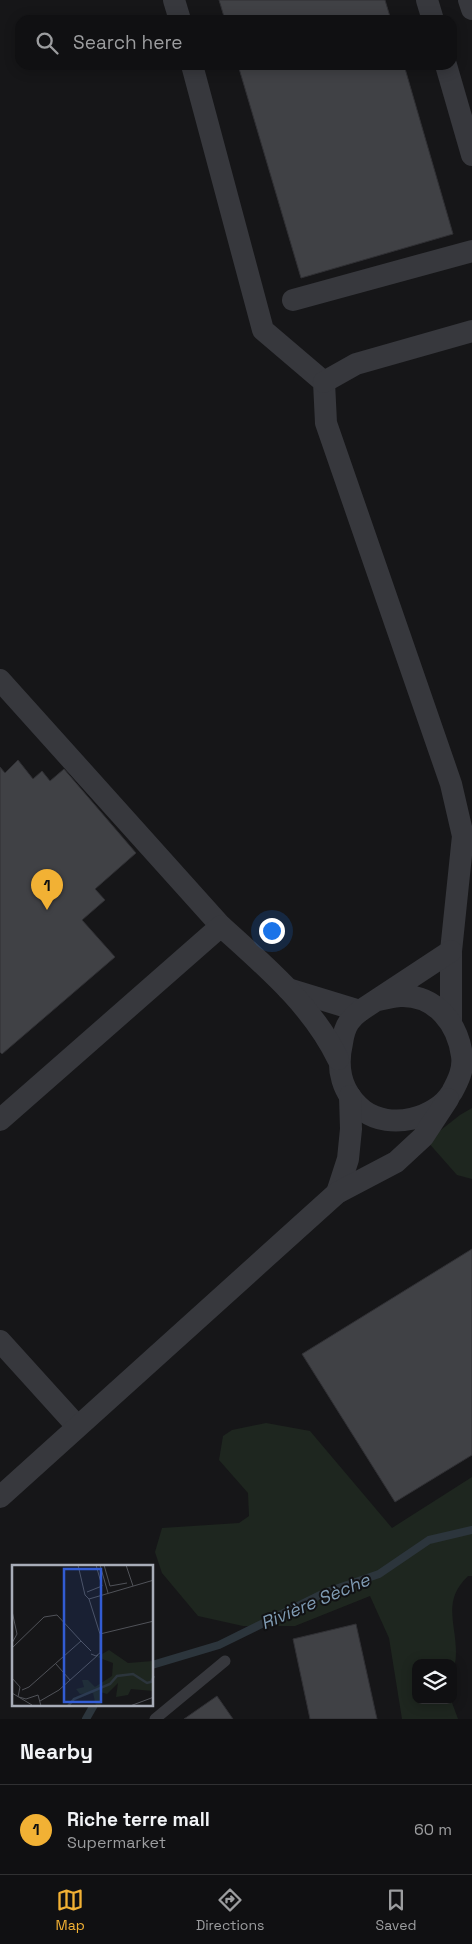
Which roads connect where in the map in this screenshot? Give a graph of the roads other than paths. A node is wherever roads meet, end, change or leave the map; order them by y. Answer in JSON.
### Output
{"nodes":[{"id":1,"x":174,"y":0,"type":"edge"},
{"id":2,"x":427,"y":0,"type":"edge"},
{"id":3,"x":469,"y":0,"type":"edge"},
{"id":4,"x":472,"y":9,"type":"edge"},
{"id":5,"x":178,"y":15,"type":"edge"},
{"id":6,"x":432,"y":15,"type":"edge"},
{"id":7,"x":193,"y":70,"type":"edge"},
{"id":8,"x":447,"y":70,"type":"edge"},
{"id":9,"x":472,"y":155,"type":"edge"},
{"id":10,"x":472,"y":251,"type":"edge"},
{"id":11,"x":293,"y":300,"type":"dead end"},
{"id":12,"x":472,"y":331,"type":"edge"},
{"id":13,"x":324,"y":382,"type":"junction"},
{"id":14,"x":0,"y":680,"type":"edge"},
{"id":15,"x":467,"y":835,"type":"edge"},
{"id":16,"x":221,"y":926,"type":"junction"},
{"id":17,"x":451,"y":952,"type":"junction"},
{"id":18,"x":288,"y":988,"type":"junction"},
{"id":19,"x":369,"y":1005,"type":"junction"},
{"id":20,"x":451,"y":1021,"type":"junction"},
{"id":21,"x":338,"y":1059,"type":"junction"},
{"id":22,"x":350,"y":1096,"type":"junction"},
{"id":23,"x":448,"y":1099,"type":"junction"},
{"id":24,"x":0,"y":1120,"type":"edge"},
{"id":25,"x":337,"y":1193,"type":"junction"},
{"id":26,"x":0,"y":1341,"type":"edge"},
{"id":27,"x":77,"y":1426,"type":"junction"},
{"id":28,"x":0,"y":1496,"type":"edge"},
{"id":29,"x":225,"y":1661,"type":"dead end"},
{"id":30,"x":155,"y":1719,"type":"edge"}],
"edges":[{"from":1,"to":5,"type":"street"},
{"from":2,"to":6,"type":"street"},
{"from":3,"to":4,"type":"street"},
{"from":7,"to":13,"type":"street"},
{"from":8,"to":9,"type":"street"},
{"from":10,"to":11,"type":"street"},
{"from":12,"to":13,"type":"street"},
{"from":13,"to":15,"type":"street"},
{"from":14,"to":16,"type":"street"},
{"from":15,"to":17,"type":"street"},
{"from":16,"to":18,"type":"street"},
{"from":16,"to":24,"type":"street"},
{"from":17,"to":19,"type":"street"},
{"from":17,"to":20,"type":"street"},
{"from":18,"to":19,"type":"street"},
{"from":18,"to":21,"type":"street"},
{"from":19,"to":20,"type":"street"},
{"from":19,"to":21,"type":"street"},
{"from":20,"to":23,"type":"street"},
{"from":21,"to":22,"type":"street"},
{"from":22,"to":23,"type":"street"},
{"from":22,"to":25,"type":"street"},
{"from":23,"to":25,"type":"street"},
{"from":25,"to":27,"type":"street"},
{"from":26,"to":27,"type":"street"},
{"from":27,"to":28,"type":"street"},
{"from":29,"to":30,"type":"lane"}]}
